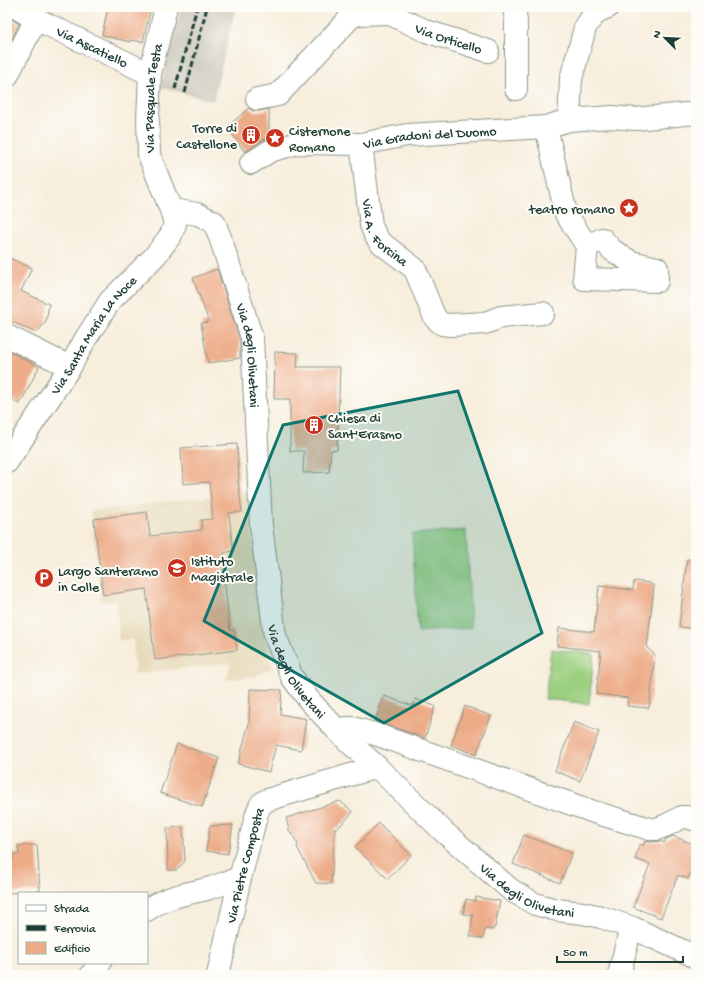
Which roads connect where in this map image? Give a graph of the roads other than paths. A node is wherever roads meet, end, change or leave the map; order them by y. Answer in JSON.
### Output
{"nodes":[{"id":1,"x":15,"y":7,"type":"edge"},
{"id":2,"x":166,"y":7,"type":"edge"},
{"id":3,"x":514,"y":7,"type":"edge"},
{"id":4,"x":608,"y":7,"type":"edge"},
{"id":5,"x":389,"y":10,"type":"edge"},
{"id":6,"x":36,"y":19,"type":"junction"},
{"id":7,"x":488,"y":51,"type":"dead end"},
{"id":8,"x":150,"y":74,"type":"junction"},
{"id":9,"x":7,"y":76,"type":"edge"},
{"id":10,"x":516,"y":89,"type":"dead end"},
{"id":11,"x":256,"y":99,"type":"dead end"},
{"id":12,"x":696,"y":113,"type":"edge"},
{"id":13,"x":569,"y":120,"type":"junction"},
{"id":14,"x":546,"y":127,"type":"junction"},
{"id":15,"x":361,"y":144,"type":"junction"},
{"id":16,"x":251,"y":163,"type":"dead end"},
{"id":17,"x":171,"y":210,"type":"junction"},
{"id":18,"x":587,"y":246,"type":"dead end"},
{"id":19,"x":543,"y":313,"type":"dead end"},
{"id":20,"x":7,"y":336,"type":"edge"},
{"id":21,"x":70,"y":367,"type":"junction"},
{"id":22,"x":7,"y":462,"type":"edge"},
{"id":23,"x":337,"y":730,"type":"junction"},
{"id":24,"x":377,"y":767,"type":"junction"},
{"id":25,"x":696,"y":820,"type":"edge"},
{"id":26,"x":240,"y":878,"type":"junction"},
{"id":27,"x":148,"y":909,"type":"edge"},
{"id":28,"x":633,"y":928,"type":"junction"},
{"id":29,"x":696,"y":957,"type":"edge"},
{"id":30,"x":99,"y":964,"type":"edge"},
{"id":31,"x":91,"y":975,"type":"edge"},
{"id":32,"x":218,"y":975,"type":"edge"},
{"id":33,"x":619,"y":975,"type":"edge"}],
"edges":[{"from":1,"to":6,"type":"street","name":"Via Ascatiello"},
{"from":2,"to":8,"type":"street","name":"Via Pasquale Testa"},
{"from":3,"to":10,"type":"street"},
{"from":4,"to":13,"type":"street"},
{"from":5,"to":7,"type":"street","name":"Via Orticello"},
{"from":5,"to":11,"type":"street"},
{"from":6,"to":8,"type":"street","name":"Via Ascatiello"},
{"from":6,"to":9,"type":"street"},
{"from":8,"to":17,"type":"street","name":"Via Pasquale Testa"},
{"from":12,"to":13,"type":"street","name":"Via Gradoni del Duomo"},
{"from":13,"to":14,"type":"street","name":"Via Gradoni del Duomo"},
{"from":14,"to":15,"type":"street","name":"Via Gradoni del Duomo"},
{"from":14,"to":18,"type":"street"},
{"from":15,"to":16,"type":"street","name":"Via Gradoni del Duomo"},
{"from":15,"to":19,"type":"street","name":"Via A. Forcina"},
{"from":17,"to":21,"type":"street","name":"Via Santa Maria La Noce"},
{"from":17,"to":23,"type":"street","name":"Via degli Olivetani"},
{"from":20,"to":21,"type":"street"},
{"from":21,"to":22,"type":"street","name":"Via Santa Maria La Noce"},
{"from":23,"to":24,"type":"street","name":"Via degli Olivetani"},
{"from":23,"to":25,"type":"street"},
{"from":24,"to":26,"type":"street","name":"Via Pietre Composta"},
{"from":24,"to":28,"type":"street","name":"Via degli Olivetani"},
{"from":26,"to":27,"type":"street"},
{"from":26,"to":32,"type":"street","name":"Via Pietre Composta"},
{"from":28,"to":29,"type":"street","name":"Via degli Olivetani"},
{"from":28,"to":33,"type":"street"},
{"from":30,"to":31,"type":"street"}]}
